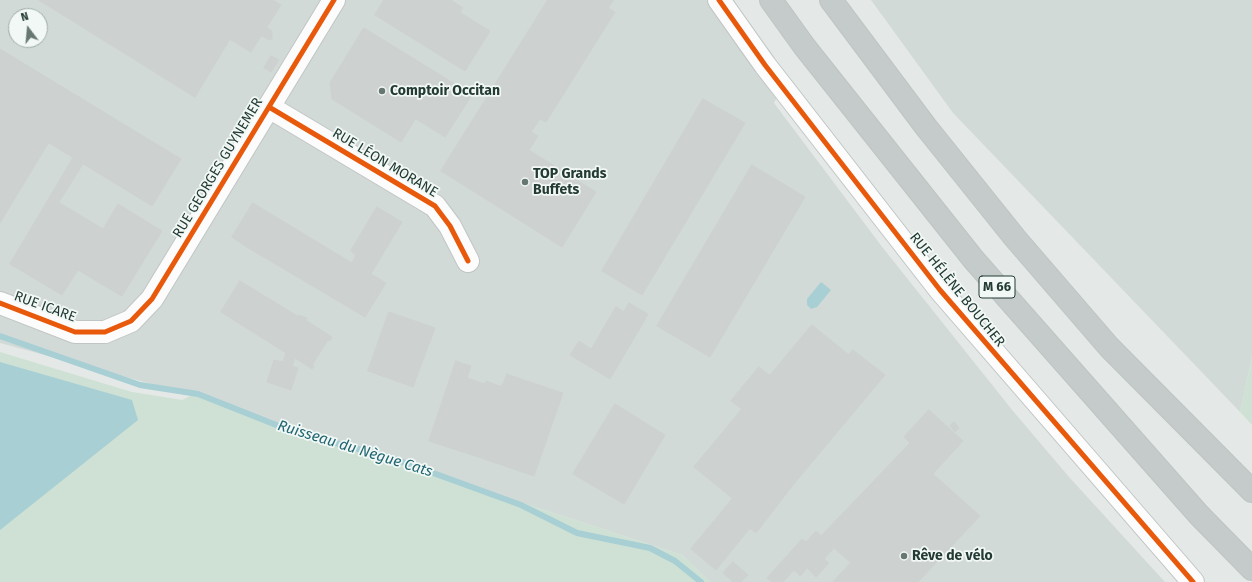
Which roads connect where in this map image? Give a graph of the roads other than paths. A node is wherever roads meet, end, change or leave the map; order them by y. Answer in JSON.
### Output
{"nodes":[{"id":1,"x":334,"y":0,"type":"edge"},
{"id":2,"x":719,"y":0,"type":"edge"},
{"id":3,"x":771,"y":0,"type":"edge"},
{"id":4,"x":831,"y":0,"type":"edge"},
{"id":5,"x":269,"y":107,"type":"junction"},
{"id":6,"x":468,"y":261,"type":"dead end"},
{"id":7,"x":0,"y":304,"type":"edge"},
{"id":8,"x":105,"y":332,"type":"joint"},
{"id":9,"x":1252,"y":491,"type":"edge"},
{"id":10,"x":1252,"y":569,"type":"edge"},
{"id":11,"x":1193,"y":582,"type":"edge"}],
"edges":[{"from":1,"to":5,"type":"street","name":"RUE GEORGES GUYNEMER"},
{"from":2,"to":11,"type":"street","name":"RUE HÉLÈNE BOUCHER"},
{"from":3,"to":10,"type":"highway","number":"M 66"},
{"from":4,"to":9,"type":"highway"},
{"from":5,"to":6,"type":"street","name":"RUE LÉON MORANE"},
{"from":5,"to":8,"type":"street","name":"RUE GEORGES GUYNEMER"},
{"from":7,"to":8,"type":"street","name":"RUE ICARE"}]}
